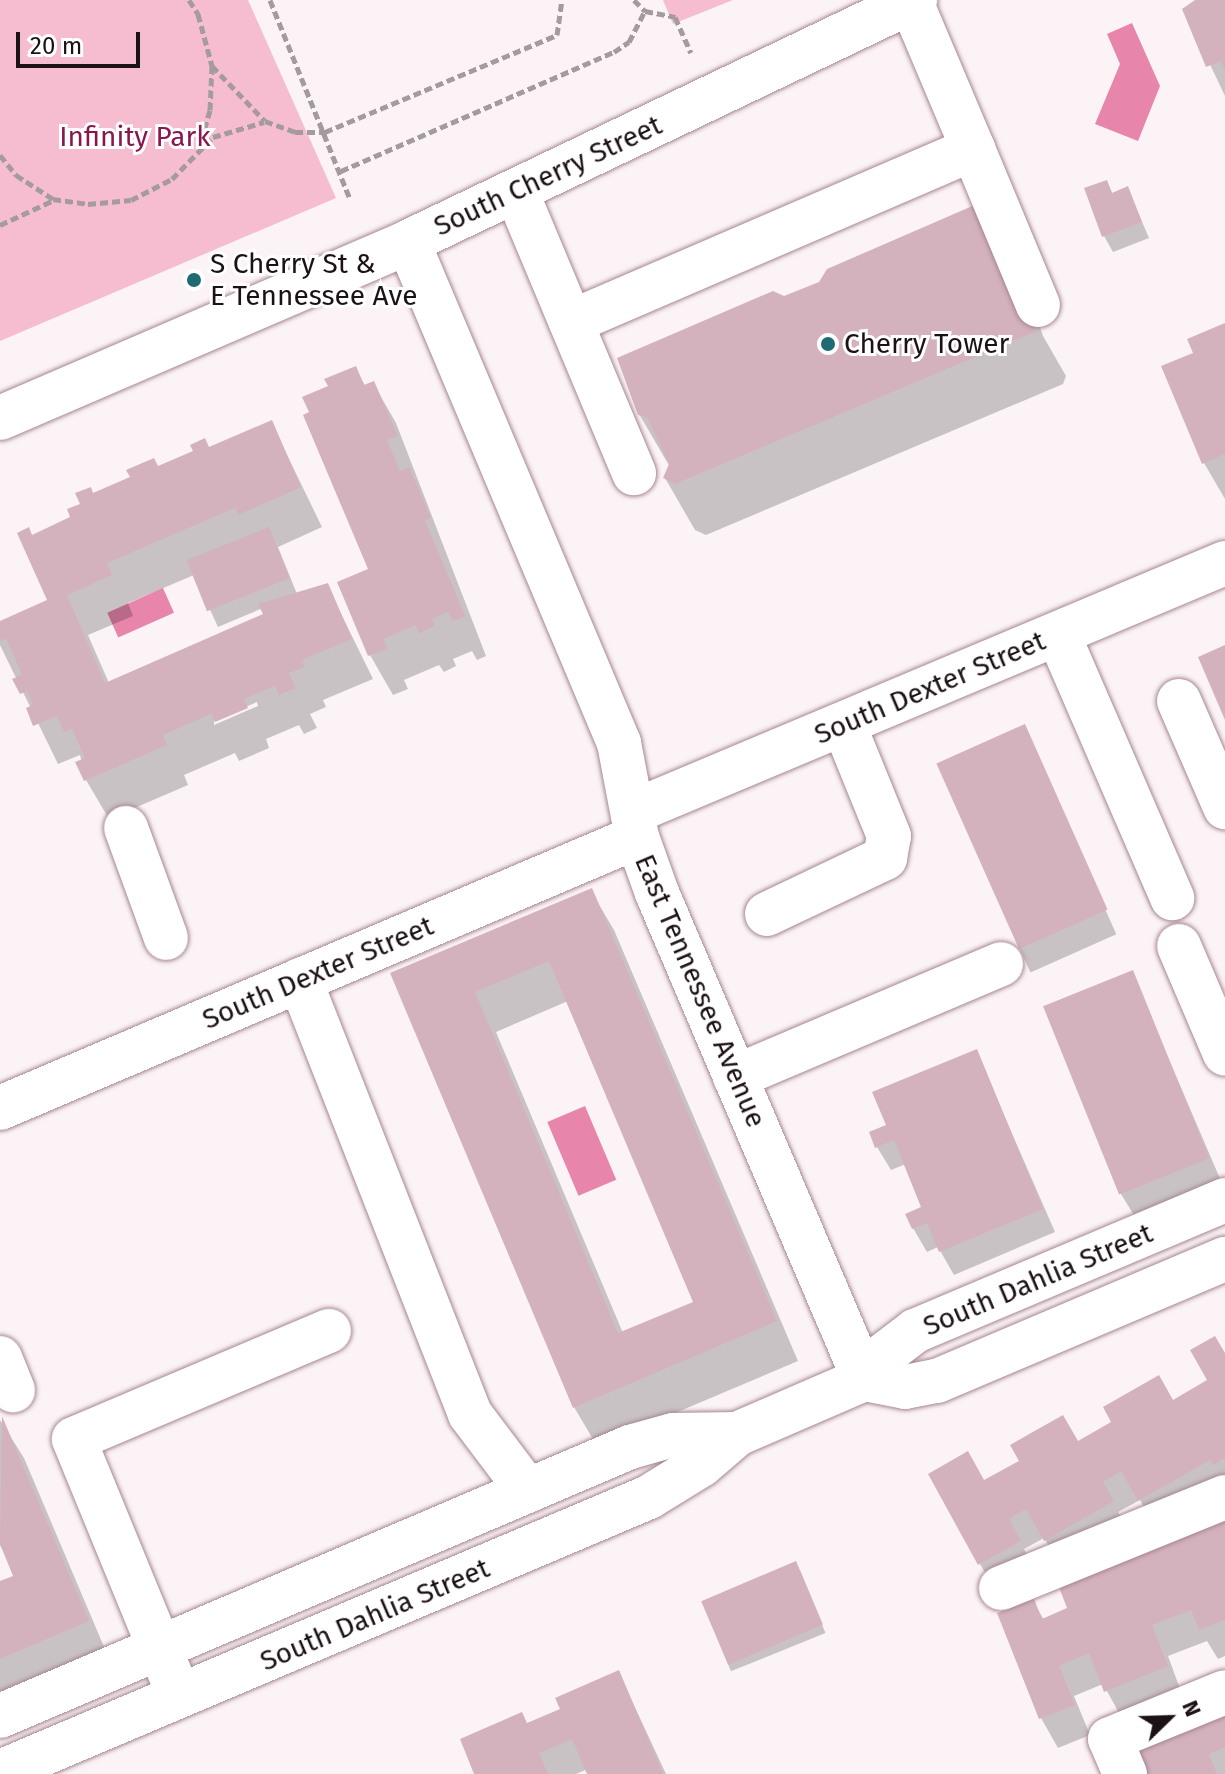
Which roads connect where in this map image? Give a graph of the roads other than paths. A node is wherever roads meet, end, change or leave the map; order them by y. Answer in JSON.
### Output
{"nodes":[{"id":1,"x":913,"y":1,"type":"edge"},
{"id":2,"x":973,"y":149,"type":"junction"},
{"id":3,"x":516,"y":191,"type":"junction"},
{"id":4,"x":408,"y":242,"type":"junction"},
{"id":5,"x":1038,"y":305,"type":"dead end"},
{"id":6,"x":571,"y":322,"type":"junction"},
{"id":7,"x":0,"y":418,"type":"edge"},
{"id":8,"x":634,"y":473,"type":"dead end"},
{"id":9,"x":1225,"y":563,"type":"edge"},
{"id":10,"x":1058,"y":634,"type":"junction"},
{"id":11,"x":1179,"y":701,"type":"dead end"},
{"id":12,"x":844,"y":725,"type":"junction"},
{"id":13,"x":1225,"y":807,"type":"edge"},
{"id":14,"x":636,"y":824,"type":"junction"},
{"id":15,"x":126,"y":828,"type":"dead end"},
{"id":16,"x":1172,"y":898,"type":"dead end"},
{"id":17,"x":767,"y":914,"type":"dead end"},
{"id":18,"x":166,"y":938,"type":"dead end"},
{"id":19,"x":1179,"y":946,"type":"dead end"},
{"id":20,"x":1001,"y":964,"type":"dead end"},
{"id":21,"x":300,"y":980,"type":"junction"},
{"id":22,"x":1225,"y":1054,"type":"edge"},
{"id":23,"x":735,"y":1077,"type":"junction"},
{"id":24,"x":0,"y":1108,"type":"edge"},
{"id":25,"x":1212,"y":1205,"type":"edge"},
{"id":26,"x":1223,"y":1266,"type":"edge"},
{"id":27,"x":329,"y":1331,"type":"dead end"},
{"id":28,"x":864,"y":1379,"type":"junction"},
{"id":29,"x":737,"y":1434,"type":"junction"},
{"id":30,"x":528,"y":1491,"type":"junction"},
{"id":31,"x":1225,"y":1497,"type":"edge"},
{"id":32,"x":1001,"y":1588,"type":"dead end"},
{"id":33,"x":160,"y":1648,"type":"junction"},
{"id":34,"x":1225,"y":1692,"type":"edge"},
{"id":35,"x":180,"y":1698,"type":"junction"},
{"id":36,"x":0,"y":1716,"type":"edge"},
{"id":37,"x":0,"y":1772,"type":"edge"},
{"id":38,"x":1125,"y":1774,"type":"edge"}],
"edges":[{"from":1,"to":2,"type":"street"},
{"from":1,"to":3,"type":"street","name":"South Cherry Street"},
{"from":2,"to":5,"type":"street"},
{"from":2,"to":6,"type":"street"},
{"from":3,"to":4,"type":"street","name":"South Cherry Street"},
{"from":3,"to":6,"type":"street"},
{"from":4,"to":7,"type":"street","name":"South Cherry Street"},
{"from":4,"to":14,"type":"street","name":"East Tennessee Avenue"},
{"from":6,"to":8,"type":"street"},
{"from":9,"to":10,"type":"street","name":"South Dexter Street"},
{"from":10,"to":12,"type":"street","name":"South Dexter Street"},
{"from":10,"to":16,"type":"street"},
{"from":11,"to":13,"type":"street"},
{"from":12,"to":14,"type":"street","name":"South Dexter Street"},
{"from":12,"to":17,"type":"street"},
{"from":14,"to":21,"type":"street","name":"South Dexter Street"},
{"from":14,"to":23,"type":"street","name":"East Tennessee Avenue"},
{"from":15,"to":18,"type":"street"},
{"from":19,"to":22,"type":"street"},
{"from":20,"to":23,"type":"street"},
{"from":21,"to":24,"type":"street","name":"South Dexter Street"},
{"from":21,"to":30,"type":"street"},
{"from":23,"to":28,"type":"street","name":"East Tennessee Avenue"},
{"from":25,"to":26,"type":"street"},
{"from":25,"to":28,"type":"street","name":"South Dahlia Street"},
{"from":26,"to":28,"type":"street","name":"South Dahlia Street"},
{"from":27,"to":33,"type":"street"},
{"from":28,"to":29,"type":"street","name":"South Dahlia Street"},
{"from":29,"to":30,"type":"street","name":"South Dahlia Street"},
{"from":29,"to":35,"type":"street","name":"South Dahlia Street"},
{"from":30,"to":33,"type":"street","name":"South Dahlia Street"},
{"from":31,"to":32,"type":"street"},
{"from":33,"to":35,"type":"street"},
{"from":33,"to":36,"type":"street","name":"South Dahlia Street"},
{"from":34,"to":38,"type":"street"},
{"from":35,"to":37,"type":"street","name":"South Dahlia Street"}]}
